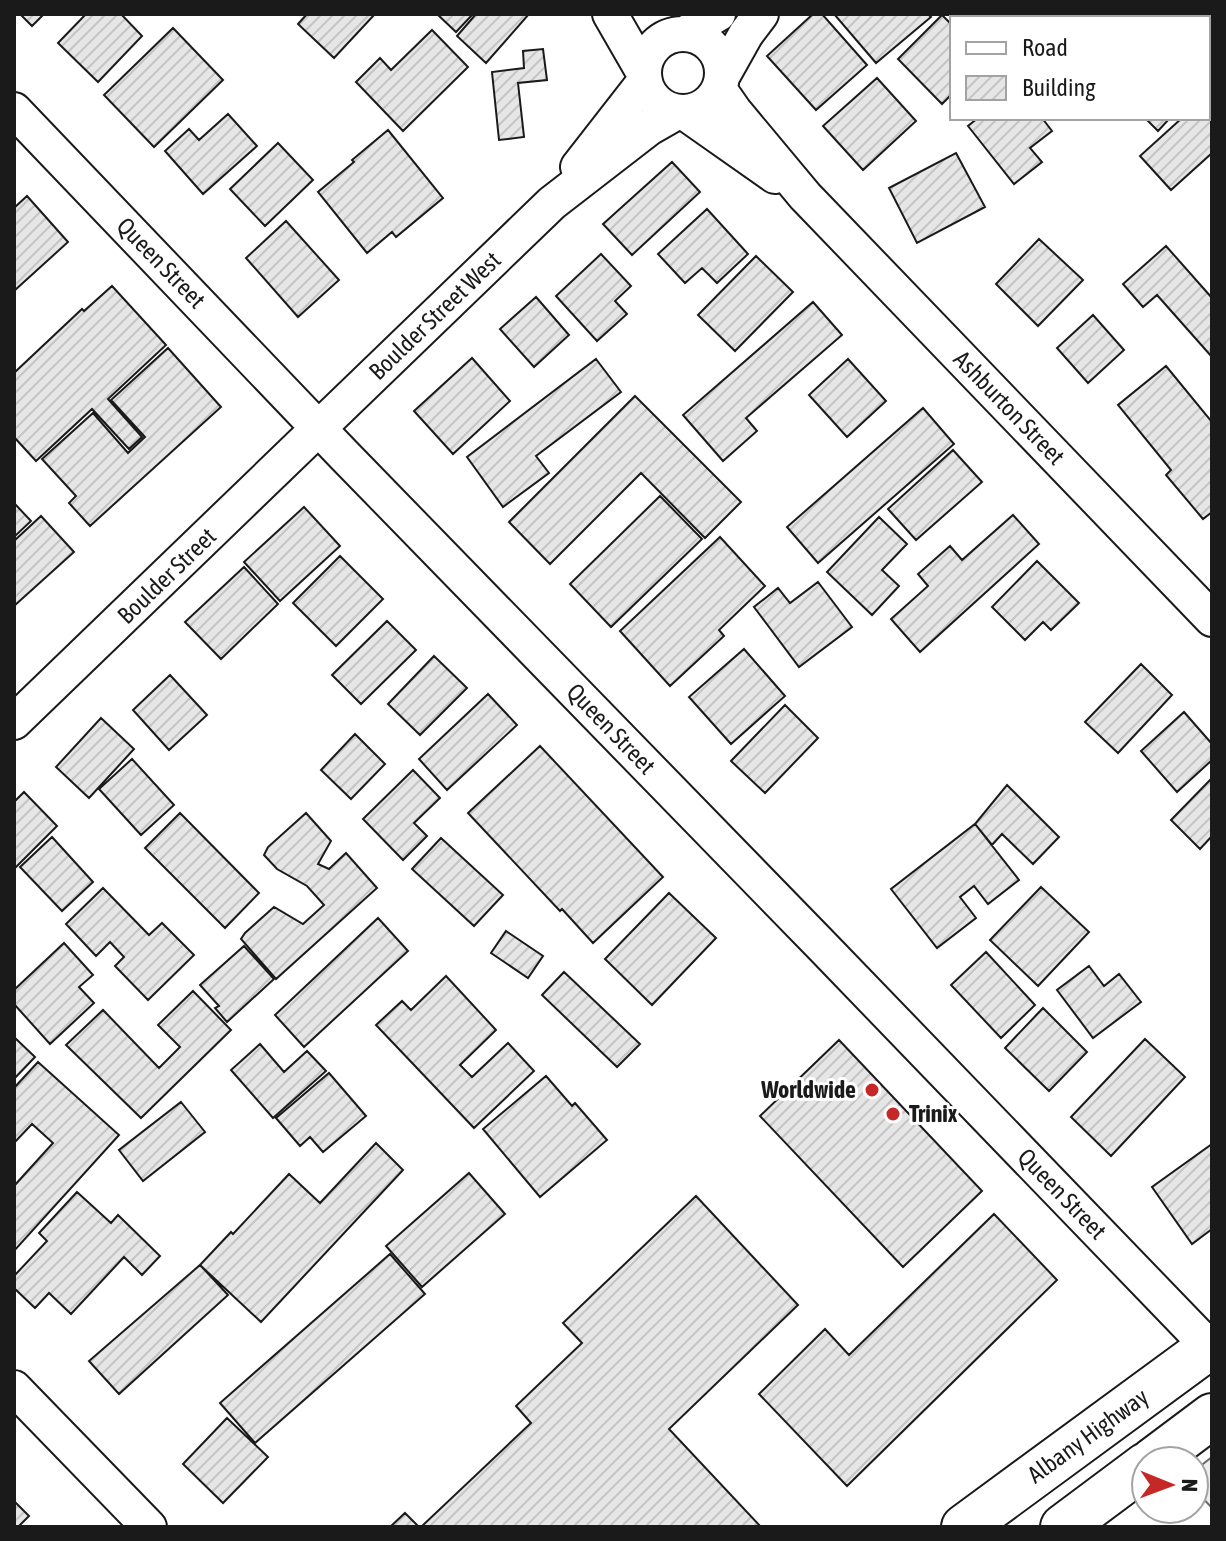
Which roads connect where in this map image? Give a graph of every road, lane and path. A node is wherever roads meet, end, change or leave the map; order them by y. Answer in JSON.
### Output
{"nodes":[{"id":1,"x":610,"y":14,"type":"edge"},
{"id":2,"x":718,"y":14,"type":"edge"},
{"id":3,"x":761,"y":14,"type":"edge"},
{"id":4,"x":672,"y":27,"type":"edge"},
{"id":5,"x":644,"y":77,"type":"junction"},
{"id":6,"x":721,"y":82,"type":"junction"},
{"id":7,"x":14,"y":110,"type":"edge"},
{"id":8,"x":681,"y":112,"type":"junction"},
{"id":9,"x":805,"y":196,"type":"junction"},
{"id":10,"x":552,"y":203,"type":"junction"},
{"id":11,"x":319,"y":429,"type":"junction"},
{"id":12,"x":1212,"y":619,"type":"edge"},
{"id":13,"x":14,"y":722,"type":"edge"},
{"id":14,"x":1210,"y":1346,"type":"edge"},
{"id":15,"x":14,"y":1388,"type":"edge"},
{"id":16,"x":1212,"y":1416,"type":"edge"},
{"id":17,"x":1173,"y":1445,"type":"edge"},
{"id":18,"x":1130,"y":1477,"type":"edge"},
{"id":19,"x":149,"y":1527,"type":"edge"},
{"id":20,"x":964,"y":1527,"type":"edge"},
{"id":21,"x":1063,"y":1527,"type":"edge"}],
"edges":[{"from":1,"to":5,"type":"street"},
{"from":2,"to":4,"type":"street"},
{"from":3,"to":6,"type":"street"},
{"from":4,"to":5,"type":"street"},
{"from":4,"to":6,"type":"street"},
{"from":5,"to":8,"type":"street"},
{"from":5,"to":10,"type":"street","name":"Boulder Street West"},
{"from":6,"to":8,"type":"street"},
{"from":6,"to":9,"type":"street","name":"Ashburton Street"},
{"from":7,"to":11,"type":"street","name":"Queen Street"},
{"from":8,"to":9,"type":"street","name":"Ashburton Street"},
{"from":8,"to":10,"type":"street","name":"Boulder Street West"},
{"from":9,"to":12,"type":"street","name":"Ashburton Street"},
{"from":10,"to":11,"type":"street","name":"Boulder Street West"},
{"from":11,"to":13,"type":"street","name":"Boulder Street"},
{"from":11,"to":14,"type":"street","name":"Queen Street"},
{"from":14,"to":20,"type":"highway","name":"Albany Highway"},
{"from":15,"to":19,"type":"street"},
{"from":16,"to":17,"type":"highway"},
{"from":18,"to":21,"type":"highway"}]}
